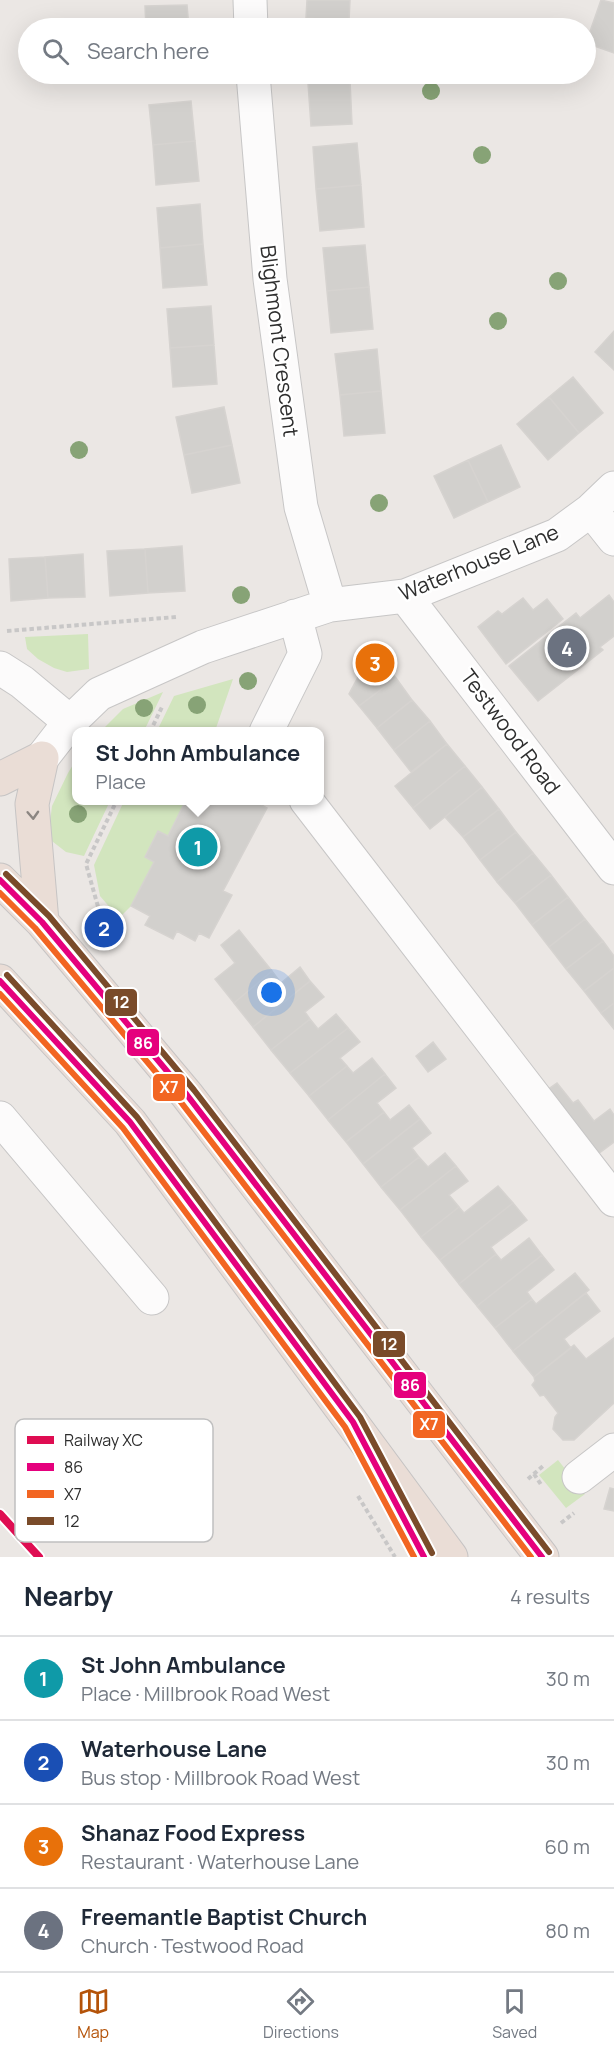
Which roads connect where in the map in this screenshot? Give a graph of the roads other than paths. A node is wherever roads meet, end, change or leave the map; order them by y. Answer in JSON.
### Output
{"nodes":[{"id":1,"x":250,"y":0,"type":"edge"},
{"id":2,"x":251,"y":18,"type":"edge"},
{"id":3,"x":255,"y":84,"type":"edge"},
{"id":4,"x":603,"y":499,"type":"edge"},
{"id":5,"x":614,"y":539,"type":"edge"},
{"id":6,"x":405,"y":596,"type":"junction"},
{"id":7,"x":330,"y":605,"type":"junction"},
{"id":8,"x":295,"y":616,"type":"junction"},
{"id":9,"x":0,"y":668,"type":"edge"},
{"id":10,"x":70,"y":722,"type":"junction"},
{"id":11,"x":268,"y":727,"type":"edge"},
{"id":12,"x":42,"y":758,"type":"junction"},
{"id":13,"x":0,"y":779,"type":"edge"},
{"id":14,"x":309,"y":805,"type":"edge"},
{"id":15,"x":614,"y":868,"type":"edge"},
{"id":16,"x":0,"y":880,"type":"edge"},
{"id":17,"x":42,"y":922,"type":"junction"},
{"id":18,"x":0,"y":981,"type":"edge"},
{"id":19,"x":0,"y":1118,"type":"edge"},
{"id":20,"x":614,"y":1200,"type":"edge"},
{"id":21,"x":152,"y":1298,"type":"dead end"},
{"id":22,"x":353,"y":1422,"type":"junction"},
{"id":23,"x":614,"y":1450,"type":"edge"},
{"id":24,"x":579,"y":1477,"type":"dead end"},
{"id":25,"x":424,"y":1557,"type":"edge"},
{"id":26,"x":451,"y":1557,"type":"edge"},
{"id":27,"x":542,"y":1557,"type":"edge"}],
"edges":[{"from":1,"to":2,"type":"street"},
{"from":3,"to":7,"type":"street","name":"Blighmont Crescent"},
{"from":4,"to":5,"type":"street"},
{"from":4,"to":6,"type":"street","name":"Waterhouse Lane"},
{"from":6,"to":7,"type":"street","name":"Waterhouse Lane"},
{"from":6,"to":15,"type":"street","name":"Testwood Road"},
{"from":7,"to":8,"type":"street","name":"Waterhouse Lane"},
{"from":8,"to":10,"type":"street","name":"Waterhouse Lane"},
{"from":8,"to":11,"type":"street"},
{"from":9,"to":10,"type":"street"},
{"from":10,"to":12,"type":"street","name":"Waterhouse Lane"},
{"from":12,"to":13,"type":"highway"},
{"from":12,"to":17,"type":"highway","one_way":true},
{"from":14,"to":20,"type":"street"},
{"from":16,"to":17,"type":"highway"},
{"from":17,"to":27,"type":"highway"},
{"from":18,"to":22,"type":"highway"},
{"from":19,"to":21,"type":"street"},
{"from":22,"to":25,"type":"highway"},
{"from":22,"to":26,"type":"highway"},
{"from":23,"to":24,"type":"street"}]}
